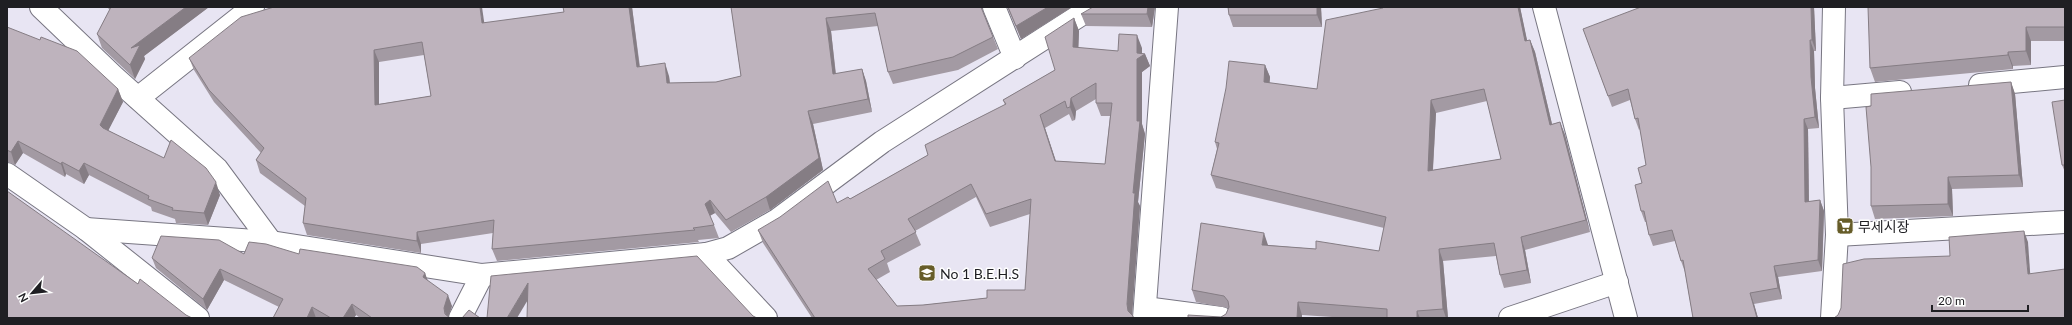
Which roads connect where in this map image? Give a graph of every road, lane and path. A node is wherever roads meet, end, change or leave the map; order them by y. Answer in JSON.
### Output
{"nodes":[{"id":1,"x":41,"y":7,"type":"edge"},
{"id":2,"x":253,"y":7,"type":"edge"},
{"id":3,"x":994,"y":7,"type":"edge"},
{"id":4,"x":1093,"y":7,"type":"edge"},
{"id":5,"x":1167,"y":7,"type":"edge"},
{"id":6,"x":1544,"y":7,"type":"edge"},
{"id":7,"x":1834,"y":7,"type":"edge"},
{"id":8,"x":1015,"y":58,"type":"junction"},
{"id":9,"x":2065,"y":77,"type":"edge"},
{"id":10,"x":1956,"y":87,"type":"edge"},
{"id":11,"x":1917,"y":90,"type":"edge"},
{"id":12,"x":138,"y":98,"type":"junction"},
{"id":13,"x":1832,"y":98,"type":"junction"},
{"id":14,"x":7,"y":174,"type":"edge"},
{"id":15,"x":2065,"y":222,"type":"edge"},
{"id":16,"x":86,"y":229,"type":"junction"},
{"id":17,"x":1837,"y":235,"type":"junction"},
{"id":18,"x":271,"y":242,"type":"junction"},
{"id":19,"x":706,"y":254,"type":"junction"},
{"id":20,"x":482,"y":275,"type":"junction"},
{"id":21,"x":1617,"y":282,"type":"junction"},
{"id":22,"x":1145,"y":313,"type":"edge"},
{"id":23,"x":198,"y":318,"type":"edge"},
{"id":24,"x":460,"y":318,"type":"edge"},
{"id":25,"x":766,"y":318,"type":"edge"},
{"id":26,"x":1221,"y":318,"type":"edge"},
{"id":27,"x":1510,"y":318,"type":"edge"},
{"id":28,"x":1626,"y":318,"type":"edge"},
{"id":29,"x":1832,"y":318,"type":"edge"}],
"edges":[{"from":1,"to":12,"type":"street"},
{"from":2,"to":12,"type":"street"},
{"from":3,"to":8,"type":"street"},
{"from":4,"to":8,"type":"street"},
{"from":5,"to":22,"type":"street"},
{"from":6,"to":21,"type":"street"},
{"from":7,"to":13,"type":"street"},
{"from":8,"to":19,"type":"street"},
{"from":9,"to":10,"type":"street"},
{"from":11,"to":13,"type":"street"},
{"from":12,"to":18,"type":"street"},
{"from":13,"to":17,"type":"street"},
{"from":14,"to":16,"type":"street"},
{"from":15,"to":17,"type":"street"},
{"from":16,"to":18,"type":"street"},
{"from":16,"to":23,"type":"street"},
{"from":17,"to":29,"type":"street"},
{"from":18,"to":20,"type":"street"},
{"from":19,"to":20,"type":"street"},
{"from":19,"to":25,"type":"street"},
{"from":20,"to":24,"type":"street"},
{"from":21,"to":27,"type":"street"},
{"from":21,"to":28,"type":"street"},
{"from":22,"to":26,"type":"street"}]}
